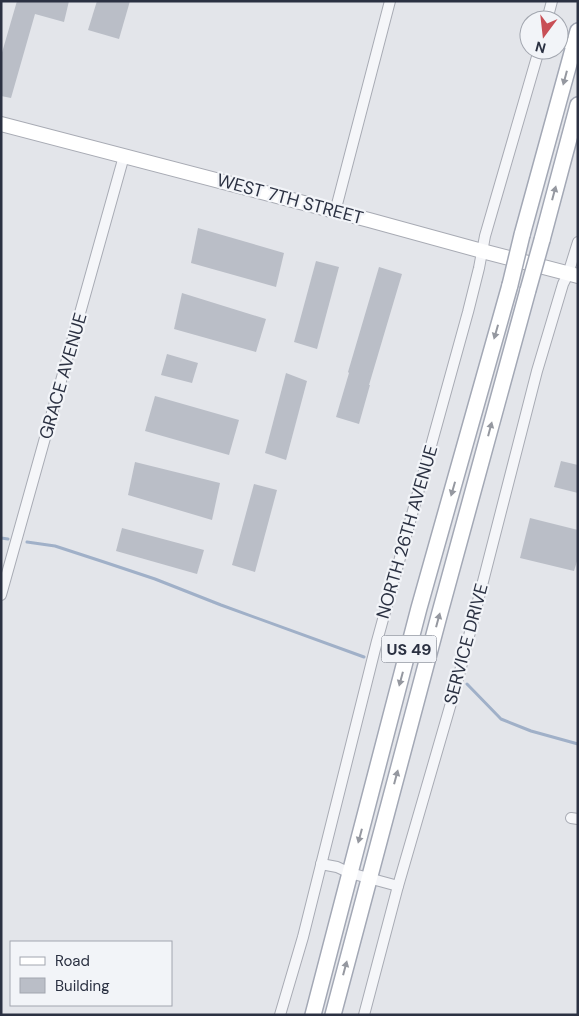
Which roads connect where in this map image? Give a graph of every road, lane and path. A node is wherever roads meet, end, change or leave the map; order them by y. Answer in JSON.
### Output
{"nodes":[{"id":1,"x":390,"y":1,"type":"edge"},
{"id":2,"x":576,"y":38,"type":"edge"},
{"id":3,"x":536,"y":60,"type":"edge"},
{"id":4,"x":578,"y":105,"type":"edge"},
{"id":5,"x":1,"y":124,"type":"edge"},
{"id":6,"x":124,"y":156,"type":"junction"},
{"id":7,"x":335,"y":212,"type":"junction"},
{"id":8,"x":578,"y":242,"type":"edge"},
{"id":9,"x":482,"y":251,"type":"junction"},
{"id":10,"x":573,"y":275,"type":"edge"},
{"id":11,"x":1,"y":595,"type":"edge"},
{"id":12,"x":322,"y":864,"type":"junction"},
{"id":13,"x":350,"y":872,"type":"junction"},
{"id":14,"x":370,"y":877,"type":"junction"},
{"id":15,"x":398,"y":886,"type":"junction"},
{"id":16,"x":280,"y":1015,"type":"edge"},
{"id":17,"x":312,"y":1015,"type":"edge"},
{"id":18,"x":333,"y":1015,"type":"edge"},
{"id":19,"x":364,"y":1015,"type":"edge"}],
"edges":[{"from":1,"to":7,"type":"street"},
{"from":2,"to":13,"type":"main road","number":"US 49","one_way":true,"bridge":true},
{"from":3,"to":9,"type":"street","name":"NORTH 26TH AVENUE"},
{"from":14,"to":4,"type":"main road","number":"US 49","one_way":true,"bridge":true},
{"from":5,"to":6,"type":"main road","name":"WEST 7TH STREET"},
{"from":6,"to":7,"type":"main road","name":"WEST 7TH STREET"},
{"from":6,"to":11,"type":"street","name":"GRACE AVENUE"},
{"from":7,"to":9,"type":"main road","name":"WEST 7TH STREET"},
{"from":8,"to":10,"type":"street","name":"SERVICE DRIVE"},
{"from":9,"to":10,"type":"main road","name":"WEST 7TH STREET"},
{"from":9,"to":12,"type":"street","name":"NORTH 26TH AVENUE"},
{"from":10,"to":15,"type":"street","name":"SERVICE DRIVE"},
{"from":12,"to":13,"type":"street"},
{"from":12,"to":16,"type":"street","name":"NORTH 26TH AVENUE"},
{"from":13,"to":14,"type":"street"},
{"from":13,"to":17,"type":"main road","number":"US 49"},
{"from":14,"to":15,"type":"street"},
{"from":18,"to":14,"type":"main road","number":"US 49","one_way":true},
{"from":15,"to":19,"type":"street","name":"SERVICE DRIVE"}]}
